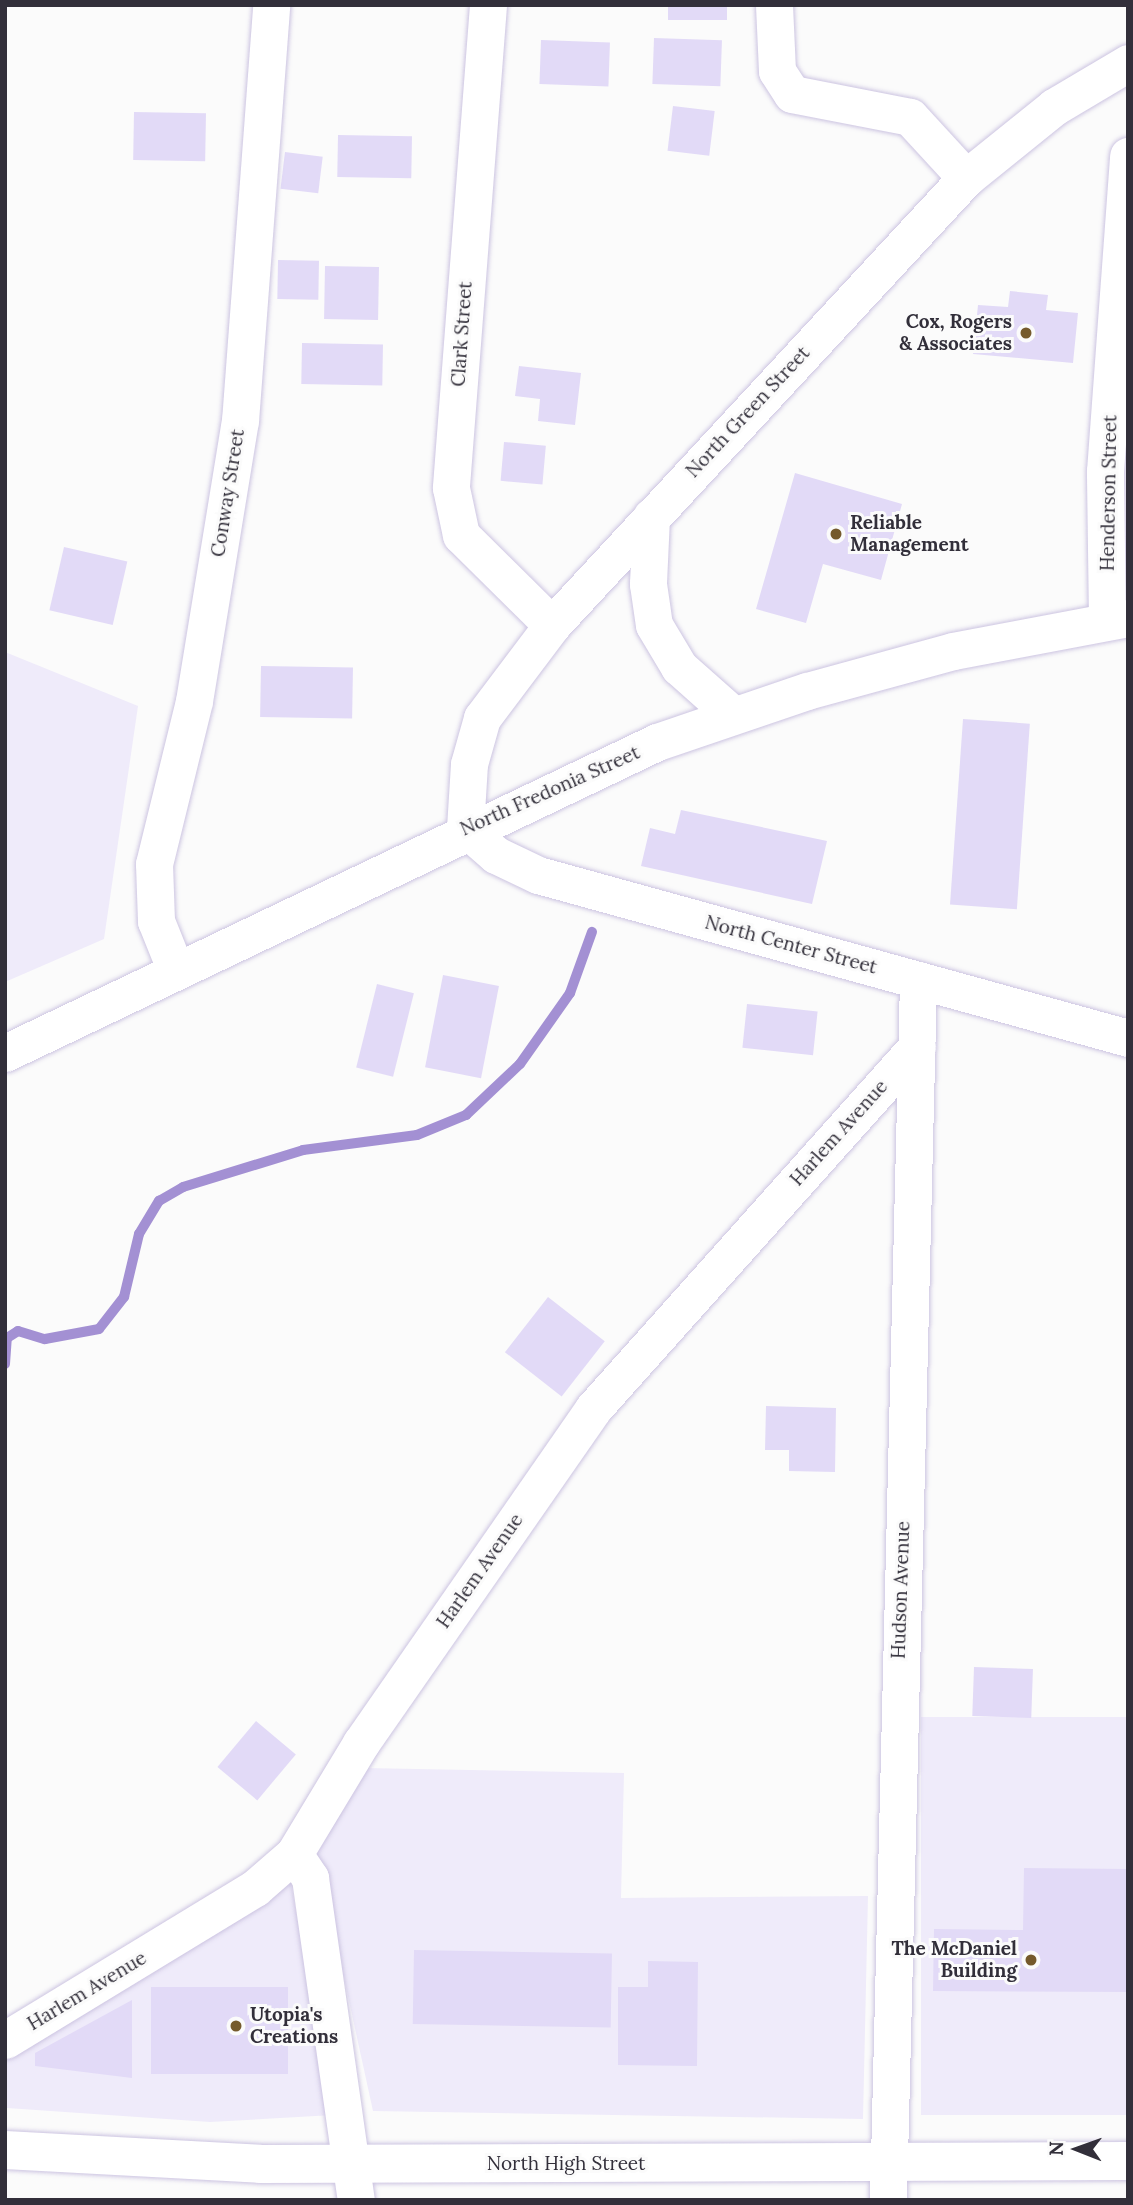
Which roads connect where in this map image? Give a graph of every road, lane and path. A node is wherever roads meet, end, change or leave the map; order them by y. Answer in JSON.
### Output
{"nodes":[{"id":1,"x":271,"y":5,"type":"edge"},
{"id":2,"x":488,"y":5,"type":"edge"},
{"id":3,"x":774,"y":5,"type":"edge"},
{"id":4,"x":1128,"y":64,"type":"edge"},
{"id":5,"x":1128,"y":156,"type":"edge"},
{"id":6,"x":966,"y":178,"type":"junction"},
{"id":7,"x":651,"y":517,"type":"junction"},
{"id":8,"x":1117,"y":619,"type":"edge"},
{"id":9,"x":552,"y":625,"type":"junction"},
{"id":10,"x":732,"y":714,"type":"junction"},
{"id":11,"x":465,"y":828,"type":"junction"},
{"id":12,"x":176,"y":971,"type":"junction"},
{"id":13,"x":918,"y":981,"type":"junction"},
{"id":14,"x":1128,"y":1038,"type":"edge"},
{"id":15,"x":917,"y":1047,"type":"junction"},
{"id":16,"x":5,"y":1053,"type":"edge"},
{"id":17,"x":294,"y":1854,"type":"junction"},
{"id":18,"x":5,"y":2040,"type":"edge"},
{"id":19,"x":5,"y":2150,"type":"edge"},
{"id":20,"x":1128,"y":2161,"type":"edge"},
{"id":21,"x":138,"y":2162,"type":"junction"},
{"id":22,"x":5,"y":2165,"type":"edge"},
{"id":23,"x":887,"y":2181,"type":"edge"},
{"id":24,"x":355,"y":2182,"type":"edge"}],
"edges":[{"from":1,"to":12,"type":"street","name":"Conway Street"},
{"from":2,"to":9,"type":"street","name":"Clark Street"},
{"from":3,"to":6,"type":"street"},
{"from":4,"to":6,"type":"street","name":"North Green Street"},
{"from":5,"to":8,"type":"street","name":"Henderson Street"},
{"from":6,"to":7,"type":"street","name":"North Green Street"},
{"from":7,"to":9,"type":"street","name":"North Green Street"},
{"from":7,"to":10,"type":"street"},
{"from":8,"to":10,"type":"street","name":"North Fredonia Street"},
{"from":9,"to":11,"type":"street","name":"North Green Street"},
{"from":10,"to":11,"type":"street","name":"North Fredonia Street"},
{"from":11,"to":12,"type":"street","name":"North Fredonia Street"},
{"from":11,"to":13,"type":"street","name":"North Center Street"},
{"from":12,"to":16,"type":"street","name":"North Fredonia Street"},
{"from":13,"to":14,"type":"street","name":"North Center Street"},
{"from":13,"to":15,"type":"street","name":"Hudson Avenue"},
{"from":15,"to":17,"type":"street","name":"Harlem Avenue"},
{"from":15,"to":23,"type":"street","name":"Hudson Avenue"},
{"from":17,"to":18,"type":"street","name":"Harlem Avenue"},
{"from":17,"to":24,"type":"street"},
{"from":19,"to":21,"type":"main road"},
{"from":20,"to":23,"type":"main road","name":"North High Street"},
{"from":21,"to":22,"type":"street","name":"North High Street"},
{"from":21,"to":24,"type":"main road","name":"North High Street"},
{"from":23,"to":24,"type":"main road","name":"North High Street"}]}
